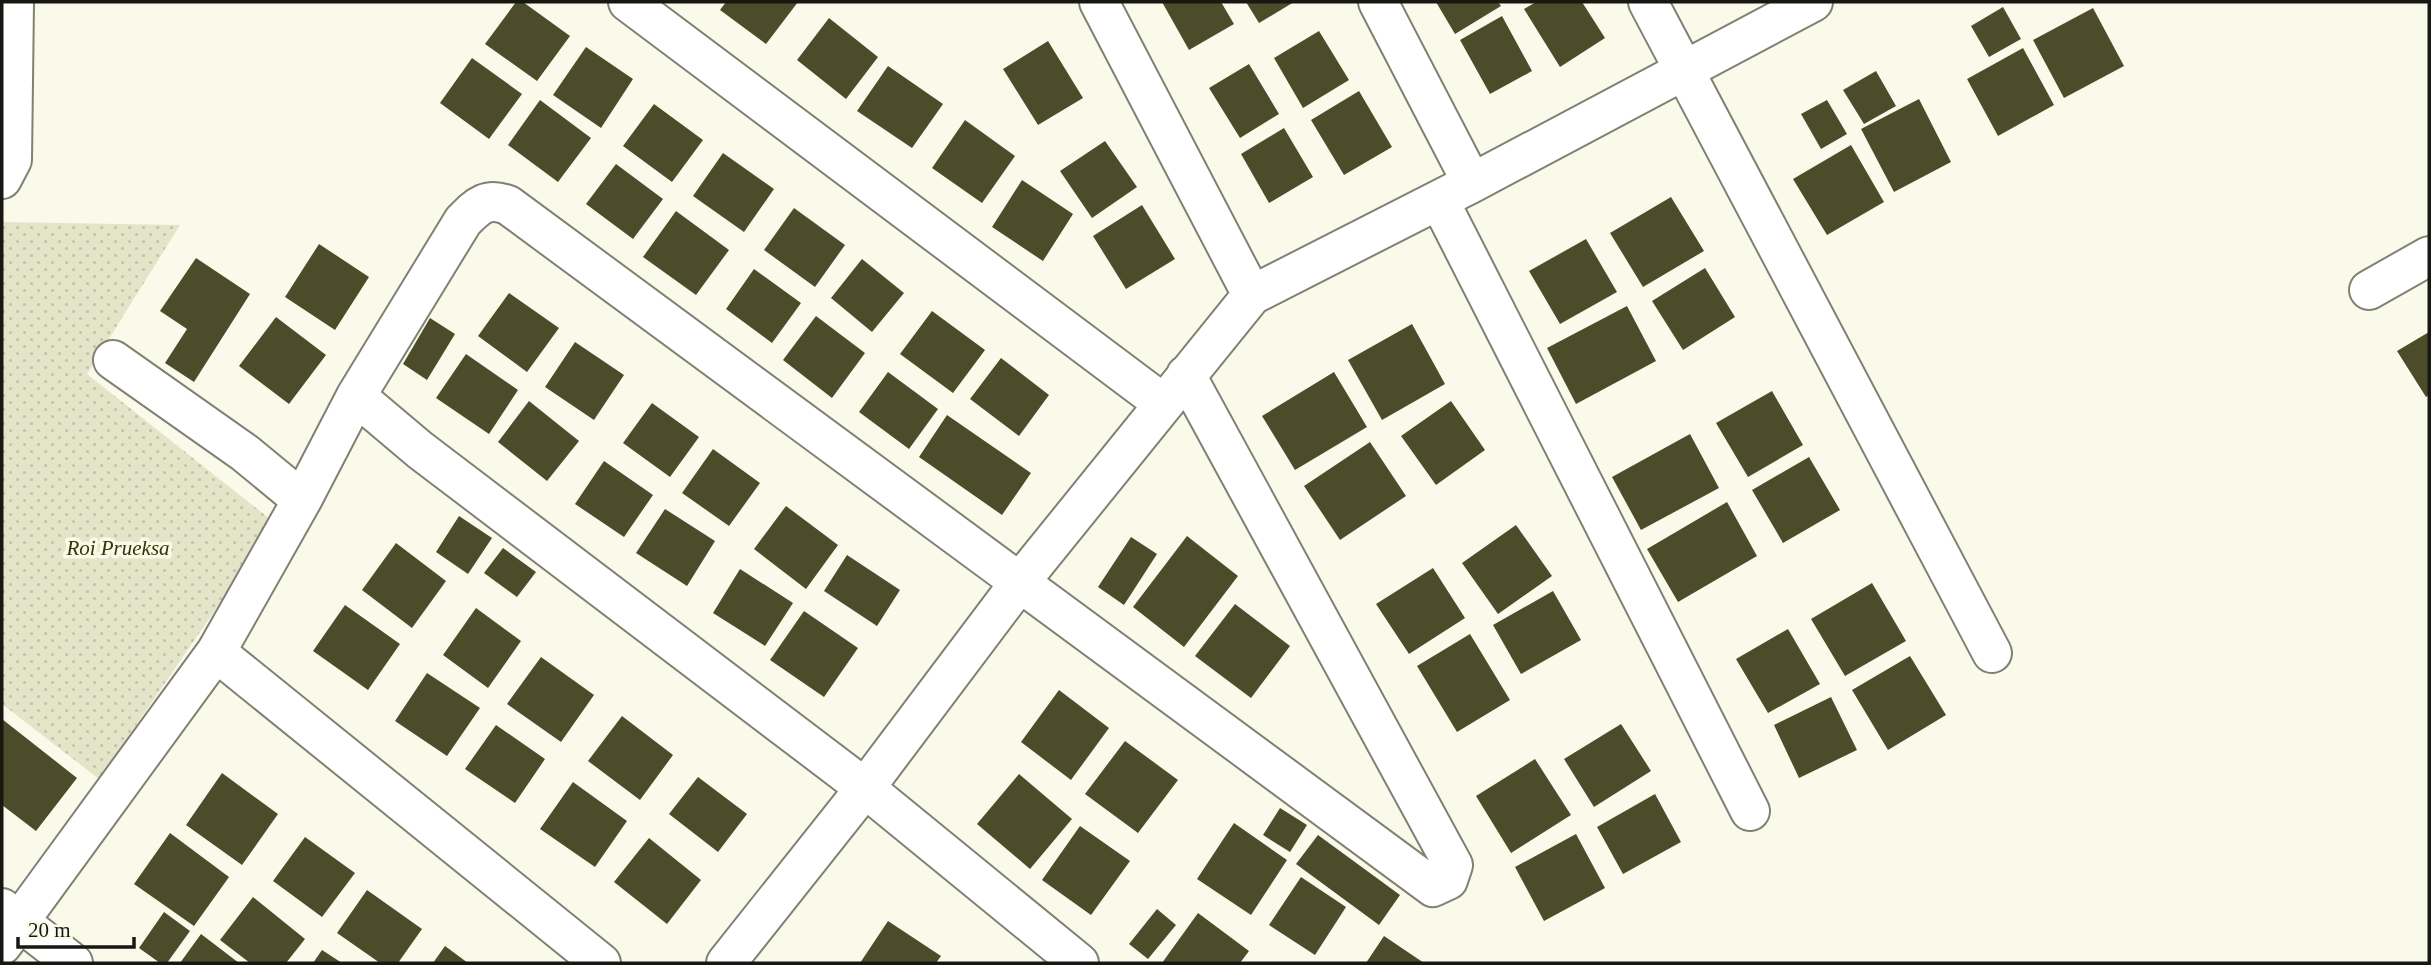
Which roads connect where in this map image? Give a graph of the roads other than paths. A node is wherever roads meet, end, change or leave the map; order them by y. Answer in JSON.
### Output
{"nodes":[{"id":1,"x":14,"y":2,"type":"edge"},
{"id":2,"x":628,"y":2,"type":"edge"},
{"id":3,"x":1099,"y":2,"type":"edge"},
{"id":4,"x":1378,"y":2,"type":"edge"},
{"id":5,"x":1648,"y":2,"type":"edge"},
{"id":6,"x":1813,"y":2,"type":"edge"},
{"id":7,"x":1683,"y":71,"type":"junction"},
{"id":8,"x":2,"y":179,"type":"edge"},
{"id":9,"x":1456,"y":191,"type":"junction"},
{"id":10,"x":2429,"y":256,"type":"edge"},
{"id":11,"x":2370,"y":290,"type":"dead end"},
{"id":12,"x":1252,"y":295,"type":"junction"},
{"id":13,"x":113,"y":360,"type":"dead end"},
{"id":14,"x":1175,"y":390,"type":"junction"},
{"id":15,"x":356,"y":396,"type":"junction"},
{"id":16,"x":302,"y":500,"type":"junction"},
{"id":17,"x":1020,"y":582,"type":"junction"},
{"id":18,"x":216,"y":652,"type":"junction"},
{"id":19,"x":1992,"y":653,"type":"dead end"},
{"id":20,"x":864,"y":788,"type":"junction"},
{"id":21,"x":1750,"y":811,"type":"dead end"},
{"id":22,"x":7,"y":925,"type":"edge"},
{"id":23,"x":73,"y":963,"type":"edge"},
{"id":24,"x":601,"y":963,"type":"edge"},
{"id":25,"x":726,"y":963,"type":"edge"},
{"id":26,"x":1079,"y":963,"type":"edge"}],
"edges":[{"from":1,"to":8,"type":"street"},
{"from":2,"to":14,"type":"street"},
{"from":3,"to":12,"type":"street"},
{"from":4,"to":9,"type":"street"},
{"from":5,"to":7,"type":"street"},
{"from":6,"to":7,"type":"street"},
{"from":7,"to":9,"type":"street"},
{"from":7,"to":19,"type":"street"},
{"from":9,"to":12,"type":"street"},
{"from":9,"to":21,"type":"street"},
{"from":10,"to":11,"type":"street"},
{"from":12,"to":14,"type":"street"},
{"from":13,"to":16,"type":"street"},
{"from":14,"to":17,"type":"street"},
{"from":14,"to":17,"type":"street"},
{"from":15,"to":16,"type":"street"},
{"from":15,"to":17,"type":"street"},
{"from":15,"to":20,"type":"street"},
{"from":16,"to":18,"type":"street"},
{"from":17,"to":20,"type":"street"},
{"from":18,"to":22,"type":"street"},
{"from":18,"to":24,"type":"street"},
{"from":20,"to":25,"type":"street"},
{"from":20,"to":26,"type":"street"},
{"from":22,"to":23,"type":"street"}]}
